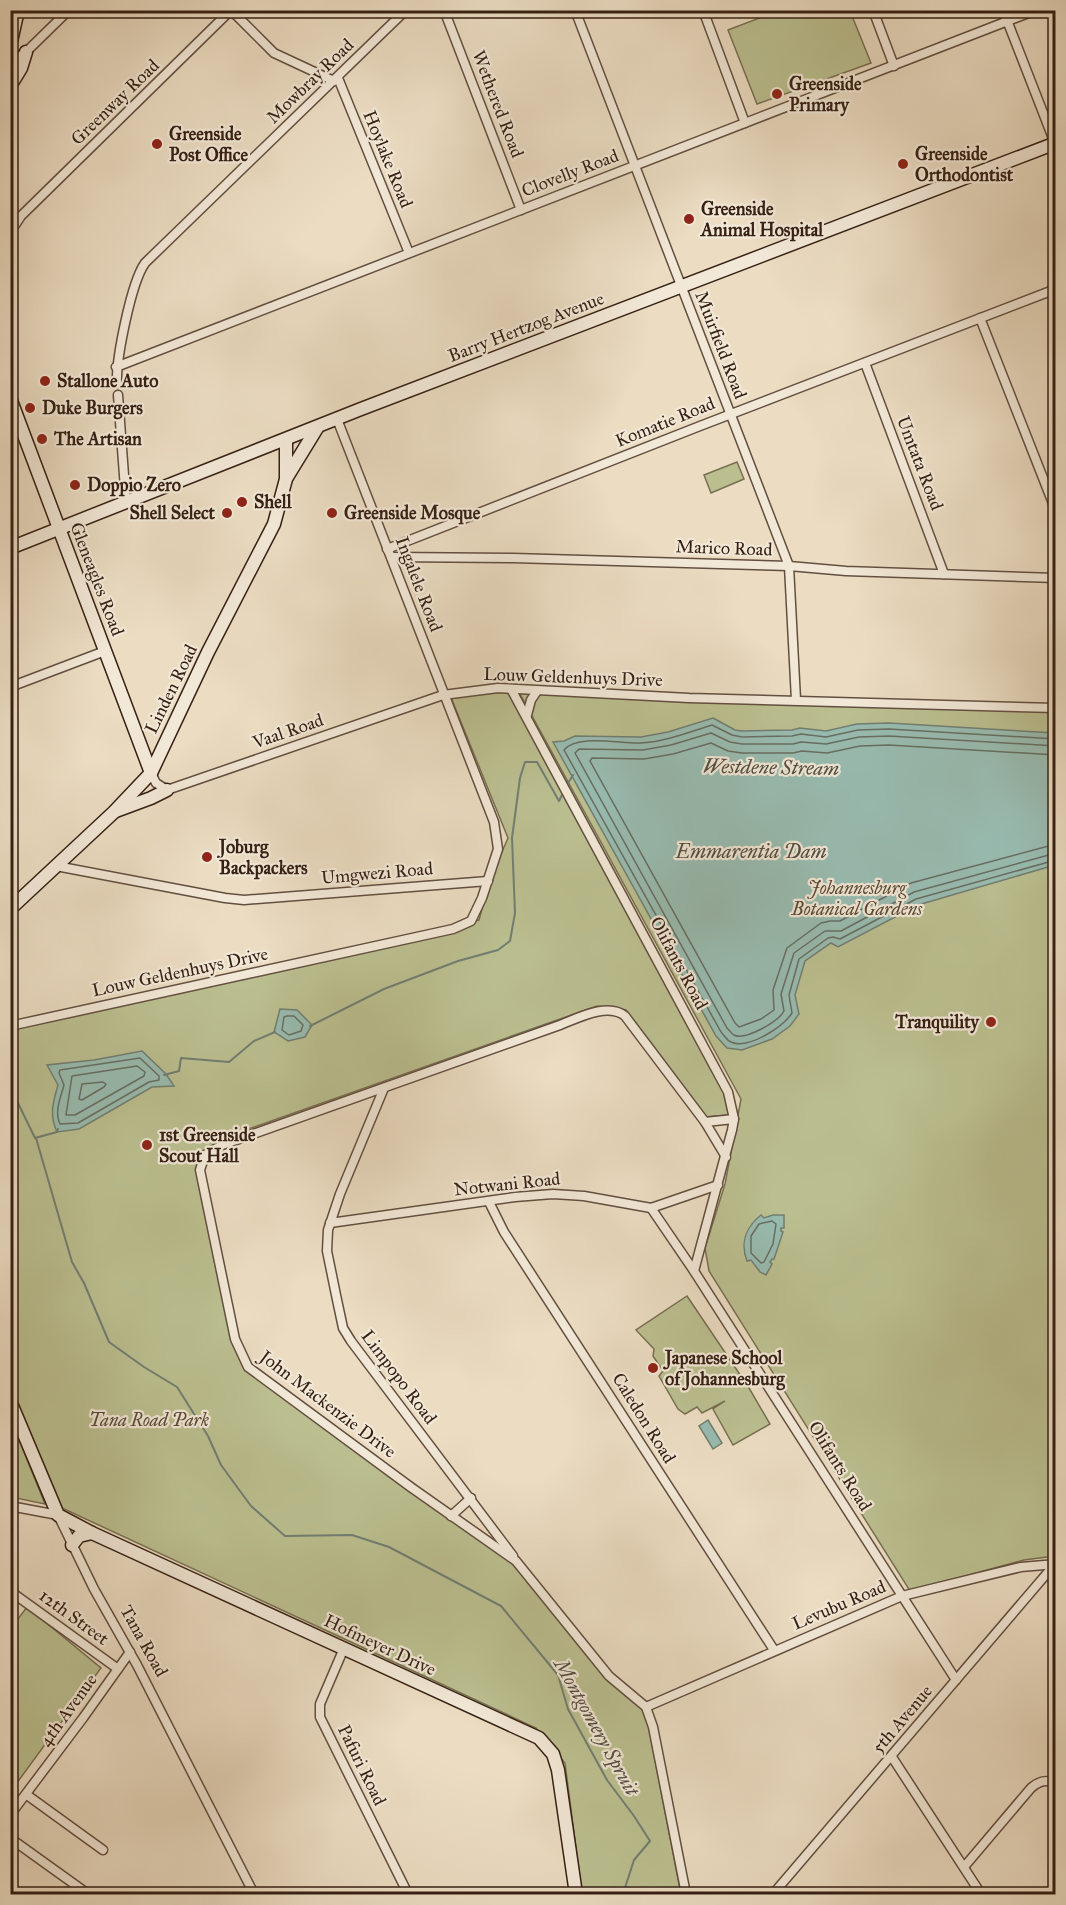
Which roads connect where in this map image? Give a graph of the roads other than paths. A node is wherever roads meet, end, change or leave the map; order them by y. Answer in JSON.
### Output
{"nodes":[{"id":1,"x":18,"y":10,"type":"edge"},
{"id":2,"x":69,"y":10,"type":"edge"},
{"id":3,"x":231,"y":10,"type":"edge"},
{"id":4,"x":406,"y":10,"type":"edge"},
{"id":5,"x":444,"y":10,"type":"edge"},
{"id":6,"x":575,"y":10,"type":"edge"},
{"id":7,"x":703,"y":10,"type":"edge"},
{"id":8,"x":873,"y":10,"type":"edge"},
{"id":9,"x":1003,"y":10,"type":"edge"},
{"id":10,"x":1036,"y":10,"type":"edge"},
{"id":11,"x":1007,"y":22,"type":"junction"},
{"id":12,"x":11,"y":42,"type":"edge"},
{"id":13,"x":28,"y":51,"type":"junction"},
{"id":14,"x":10,"y":64,"type":"edge"},
{"id":15,"x":894,"y":66,"type":"junction"},
{"id":16,"x":336,"y":80,"type":"junction"},
{"id":17,"x":10,"y":86,"type":"edge"},
{"id":18,"x":745,"y":123,"type":"junction"},
{"id":19,"x":1055,"y":144,"type":"edge"},
{"id":20,"x":634,"y":166,"type":"junction"},
{"id":21,"x":521,"y":210,"type":"junction"},
{"id":22,"x":21,"y":216,"type":"junction"},
{"id":23,"x":10,"y":218,"type":"edge"},
{"id":24,"x":10,"y":226,"type":"edge"},
{"id":25,"x":409,"y":253,"type":"junction"},
{"id":26,"x":681,"y":287,"type":"junction"},
{"id":27,"x":1056,"y":289,"type":"edge"},
{"id":28,"x":980,"y":318,"type":"junction"},
{"id":29,"x":865,"y":363,"type":"junction"},
{"id":30,"x":116,"y":366,"type":"junction"},
{"id":31,"x":117,"y":384,"type":"dead end"},
{"id":32,"x":118,"y":395,"type":"dead end"},
{"id":33,"x":10,"y":398,"type":"edge"},
{"id":34,"x":730,"y":414,"type":"junction"},
{"id":35,"x":337,"y":419,"type":"junction"},
{"id":36,"x":318,"y":427,"type":"junction"},
{"id":37,"x":286,"y":440,"type":"junction"},
{"id":38,"x":286,"y":479,"type":"junction"},
{"id":39,"x":126,"y":502,"type":"junction"},
{"id":40,"x":1056,"y":511,"type":"edge"},
{"id":41,"x":59,"y":529,"type":"junction"},
{"id":42,"x":10,"y":548,"type":"edge"},
{"id":43,"x":389,"y":553,"type":"junction"},
{"id":44,"x":789,"y":566,"type":"junction"},
{"id":45,"x":944,"y":574,"type":"junction"},
{"id":46,"x":1056,"y":578,"type":"edge"},
{"id":47,"x":105,"y":651,"type":"junction"},
{"id":48,"x":10,"y":687,"type":"edge"},
{"id":49,"x":512,"y":689,"type":"junction"},
{"id":50,"x":537,"y":691,"type":"junction"},
{"id":51,"x":443,"y":695,"type":"junction"},
{"id":52,"x":796,"y":700,"type":"junction"},
{"id":53,"x":1056,"y":708,"type":"edge"},
{"id":54,"x":526,"y":715,"type":"junction"},
{"id":55,"x":151,"y":773,"type":"junction"},
{"id":56,"x":167,"y":790,"type":"junction"},
{"id":57,"x":114,"y":812,"type":"junction"},
{"id":58,"x":56,"y":866,"type":"junction"},
{"id":59,"x":488,"y":881,"type":"junction"},
{"id":60,"x":10,"y":909,"type":"edge"},
{"id":61,"x":10,"y":1026,"type":"edge"},
{"id":62,"x":384,"y":1088,"type":"junction"},
{"id":63,"x":734,"y":1119,"type":"junction"},
{"id":64,"x":705,"y":1122,"type":"junction"},
{"id":65,"x":726,"y":1157,"type":"junction"},
{"id":66,"x":718,"y":1185,"type":"junction"},
{"id":67,"x":489,"y":1202,"type":"junction"},
{"id":68,"x":651,"y":1208,"type":"junction"},
{"id":69,"x":330,"y":1223,"type":"junction"},
{"id":70,"x":694,"y":1271,"type":"junction"},
{"id":71,"x":10,"y":1401,"type":"edge"},
{"id":72,"x":471,"y":1498,"type":"junction"},
{"id":73,"x":10,"y":1506,"type":"edge"},
{"id":74,"x":58,"y":1515,"type":"junction"},
{"id":75,"x":451,"y":1516,"type":"junction"},
{"id":76,"x":92,"y":1533,"type":"junction"},
{"id":77,"x":72,"y":1545,"type":"junction"},
{"id":78,"x":516,"y":1561,"type":"junction"},
{"id":79,"x":1055,"y":1564,"type":"edge"},
{"id":80,"x":10,"y":1592,"type":"edge"},
{"id":81,"x":902,"y":1596,"type":"junction"},
{"id":82,"x":344,"y":1648,"type":"junction"},
{"id":83,"x":774,"y":1650,"type":"junction"},
{"id":84,"x":130,"y":1652,"type":"junction"},
{"id":85,"x":118,"y":1669,"type":"junction"},
{"id":86,"x":956,"y":1680,"type":"junction"},
{"id":87,"x":646,"y":1707,"type":"junction"},
{"id":88,"x":892,"y":1757,"type":"junction"},
{"id":89,"x":1056,"y":1783,"type":"edge"},
{"id":90,"x":27,"y":1795,"type":"junction"},
{"id":91,"x":10,"y":1815,"type":"edge"},
{"id":92,"x":10,"y":1838,"type":"edge"},
{"id":93,"x":103,"y":1850,"type":"dead end"},
{"id":94,"x":964,"y":1867,"type":"junction"},
{"id":95,"x":88,"y":1894,"type":"edge"},
{"id":96,"x":254,"y":1894,"type":"edge"},
{"id":97,"x":408,"y":1894,"type":"edge"},
{"id":98,"x":576,"y":1894,"type":"edge"},
{"id":99,"x":686,"y":1894,"type":"edge"},
{"id":100,"x":773,"y":1894,"type":"edge"},
{"id":101,"x":981,"y":1894,"type":"edge"}],
"edges":[{"from":1,"to":12,"type":"main road"},
{"from":2,"to":13,"type":"street"},
{"from":3,"to":16,"type":"street"},
{"from":3,"to":22,"type":"street","name":"Greenway Road"},
{"from":4,"to":16,"type":"street","name":"Mowbray Road"},
{"from":5,"to":21,"type":"street","name":"Wethered Road"},
{"from":6,"to":20,"type":"street","name":"Muirfield Road"},
{"from":7,"to":18,"type":"street"},
{"from":8,"to":15,"type":"street"},
{"from":9,"to":11,"type":"street"},
{"from":10,"to":11,"type":"street","name":"Clovelly Road"},
{"from":11,"to":15,"type":"street","name":"Clovelly Road"},
{"from":11,"to":19,"type":"street"},
{"from":12,"to":13,"type":"main road"},
{"from":13,"to":14,"type":"street"},
{"from":13,"to":17,"type":"main road"},
{"from":15,"to":18,"type":"street","name":"Clovelly Road"},
{"from":16,"to":25,"type":"street","name":"Hoylake Road"},
{"from":16,"to":30,"type":"street","name":"Mowbray Road"},
{"from":18,"to":20,"type":"street","name":"Clovelly Road"},
{"from":19,"to":26,"type":"main road","name":"Barry Hertzog Avenue"},
{"from":20,"to":21,"type":"street","name":"Clovelly Road"},
{"from":20,"to":26,"type":"street","name":"Muirfield Road"},
{"from":21,"to":25,"type":"street","name":"Clovelly Road"},
{"from":22,"to":23,"type":"street"},
{"from":22,"to":24,"type":"street","name":"Greenway Road"},
{"from":25,"to":30,"type":"street","name":"Clovelly Road"},
{"from":26,"to":34,"type":"street","name":"Muirfield Road"},
{"from":26,"to":35,"type":"main road","name":"Barry Hertzog Avenue"},
{"from":27,"to":28,"type":"street","name":"Komatie Road"},
{"from":28,"to":29,"type":"street","name":"Komatie Road"},
{"from":28,"to":40,"type":"street"},
{"from":29,"to":34,"type":"street","name":"Komatie Road"},
{"from":29,"to":45,"type":"street","name":"Umtata Road"},
{"from":30,"to":31,"type":"street","name":"Mowbray Road"},
{"from":32,"to":39,"type":"street"},
{"from":33,"to":41,"type":"main road","name":"Gleneagles Road"},
{"from":34,"to":43,"type":"street","name":"Komatie Road"},
{"from":34,"to":44,"type":"street","name":"Muirfield Road"},
{"from":35,"to":36,"type":"main road","name":"Barry Hertzog Avenue"},
{"from":35,"to":43,"type":"street","name":"Ingalele Road"},
{"from":36,"to":37,"type":"main road","name":"Barry Hertzog Avenue"},
{"from":36,"to":38,"type":"main road"},
{"from":37,"to":38,"type":"main road","name":"Linden Road"},
{"from":37,"to":39,"type":"main road","name":"Barry Hertzog Avenue"},
{"from":38,"to":55,"type":"main road","name":"Linden Road"},
{"from":39,"to":41,"type":"main road","name":"Barry Hertzog Avenue"},
{"from":41,"to":42,"type":"main road","name":"Barry Hertzog Avenue"},
{"from":41,"to":47,"type":"main road","name":"Gleneagles Road"},
{"from":43,"to":44,"type":"street","name":"Marico Road"},
{"from":43,"to":51,"type":"street","name":"Ingalele Road"},
{"from":44,"to":45,"type":"street","name":"Marico Road"},
{"from":44,"to":52,"type":"street","name":"Muirfield Road"},
{"from":45,"to":46,"type":"street","name":"Marico Road"},
{"from":47,"to":48,"type":"street"},
{"from":47,"to":55,"type":"main road","name":"Gleneagles Road"},
{"from":49,"to":50,"type":"street","name":"Louw Geldenhuys Drive"},
{"from":49,"to":51,"type":"street","name":"Louw Geldenhuys Drive"},
{"from":49,"to":54,"type":"street","name":"Olifants Road"},
{"from":50,"to":52,"type":"street","name":"Louw Geldenhuys Drive"},
{"from":50,"to":54,"type":"street"},
{"from":51,"to":56,"type":"street","name":"Vaal Road"},
{"from":51,"to":59,"type":"street","name":"Louw Geldenhuys Drive"},
{"from":52,"to":53,"type":"street","name":"Louw Geldenhuys Drive"},
{"from":54,"to":63,"type":"street","name":"Olifants Road"},
{"from":55,"to":56,"type":"street"},
{"from":55,"to":57,"type":"main road","name":"Linden Road"},
{"from":56,"to":57,"type":"main road"},
{"from":57,"to":58,"type":"main road","name":"Linden Road"},
{"from":58,"to":59,"type":"street","name":"Umgwezi Road"},
{"from":58,"to":60,"type":"main road","name":"Linden Road"},
{"from":59,"to":61,"type":"street","name":"Louw Geldenhuys Drive"},
{"from":62,"to":64,"type":"street","name":"John Mackenzie Drive"},
{"from":62,"to":69,"type":"street","name":"Limpopo Road"},
{"from":62,"to":75,"type":"street","name":"John Mackenzie Drive"},
{"from":63,"to":64,"type":"street"},
{"from":63,"to":65,"type":"street","name":"Olifants Road"},
{"from":64,"to":65,"type":"street","name":"John Mackenzie Drive"},
{"from":65,"to":66,"type":"street","name":"Olifants Road"},
{"from":66,"to":68,"type":"street","name":"Notwani Road"},
{"from":66,"to":70,"type":"street","name":"Olifants Road"},
{"from":67,"to":68,"type":"street","name":"Notwani Road"},
{"from":67,"to":69,"type":"street","name":"Notwani Road"},
{"from":67,"to":83,"type":"street","name":"Caledon Road"},
{"from":68,"to":70,"type":"street","name":"Olifants Road"},
{"from":69,"to":72,"type":"street","name":"Limpopo Road"},
{"from":70,"to":81,"type":"street","name":"Olifants Road"},
{"from":71,"to":74,"type":"main road","name":"Tana Road"},
{"from":72,"to":75,"type":"street"},
{"from":72,"to":78,"type":"street","name":"Limpopo Road"},
{"from":73,"to":74,"type":"street"},
{"from":74,"to":76,"type":"main road","name":"Hofmeyer Drive"},
{"from":74,"to":77,"type":"street","name":"Tana Road"},
{"from":75,"to":78,"type":"street","name":"John Mackenzie Drive"},
{"from":76,"to":77,"type":"main road"},
{"from":76,"to":82,"type":"main road","name":"Hofmeyer Drive"},
{"from":77,"to":84,"type":"street","name":"Tana Road"},
{"from":78,"to":87,"type":"street","name":"John Mackenzie Drive"},
{"from":79,"to":81,"type":"street","name":"Levubu Road"},
{"from":79,"to":86,"type":"street","name":"5th Avenue"},
{"from":80,"to":85,"type":"street","name":"12th Street"},
{"from":81,"to":83,"type":"street","name":"Levubu Road"},
{"from":81,"to":86,"type":"street","name":"Olifants Road"},
{"from":82,"to":97,"type":"street","name":"Pafuri Road"},
{"from":82,"to":98,"type":"main road","name":"Hofmeyer Drive"},
{"from":83,"to":87,"type":"street","name":"Levubu Road"},
{"from":84,"to":85,"type":"street","name":"4th Avenue"},
{"from":84,"to":96,"type":"street","name":"Tana Road"},
{"from":85,"to":90,"type":"street","name":"4th Avenue"},
{"from":86,"to":88,"type":"street","name":"5th Avenue"},
{"from":87,"to":99,"type":"street"},
{"from":88,"to":94,"type":"street"},
{"from":88,"to":100,"type":"street","name":"5th Avenue"},
{"from":89,"to":94,"type":"street"},
{"from":90,"to":91,"type":"street","name":"4th Avenue"},
{"from":90,"to":93,"type":"street"},
{"from":92,"to":95,"type":"street"},
{"from":94,"to":101,"type":"street"}]}
